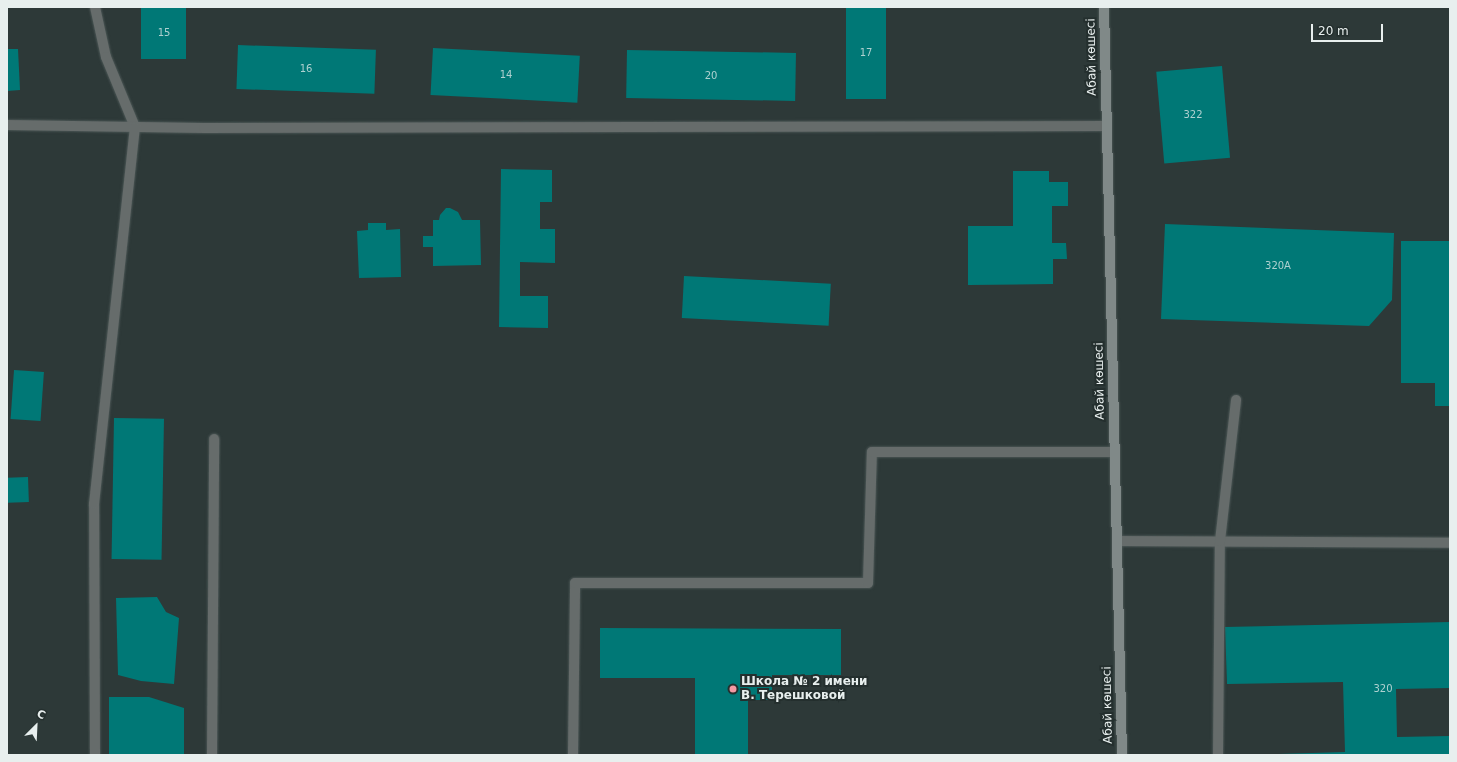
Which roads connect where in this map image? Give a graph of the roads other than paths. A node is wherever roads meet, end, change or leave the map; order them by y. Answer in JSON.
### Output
{"nodes":[{"id":1,"x":95,"y":7,"type":"edge"},
{"id":2,"x":1104,"y":7,"type":"edge"},
{"id":3,"x":7,"y":125,"type":"edge"},
{"id":4,"x":1107,"y":126,"type":"junction"},
{"id":5,"x":135,"y":127,"type":"junction"},
{"id":6,"x":1236,"y":400,"type":"dead end"},
{"id":7,"x":214,"y":440,"type":"dead end"},
{"id":8,"x":1115,"y":452,"type":"junction"},
{"id":9,"x":1220,"y":540,"type":"junction"},
{"id":10,"x":1117,"y":541,"type":"junction"},
{"id":11,"x":1450,"y":543,"type":"edge"},
{"id":12,"x":95,"y":755,"type":"edge"},
{"id":13,"x":212,"y":755,"type":"edge"},
{"id":14,"x":573,"y":755,"type":"edge"},
{"id":15,"x":1122,"y":755,"type":"edge"},
{"id":16,"x":1218,"y":755,"type":"edge"}],
"edges":[{"from":1,"to":5,"type":"street"},
{"from":2,"to":4,"type":"main road","name":"Абай көшесі"},
{"from":3,"to":5,"type":"street"},
{"from":4,"to":5,"type":"street"},
{"from":4,"to":8,"type":"main road","name":"Абай көшесі"},
{"from":5,"to":12,"type":"street"},
{"from":6,"to":9,"type":"street"},
{"from":7,"to":13,"type":"street"},
{"from":8,"to":10,"type":"main road","name":"Абай көшесі"},
{"from":8,"to":14,"type":"street"},
{"from":9,"to":10,"type":"street"},
{"from":9,"to":11,"type":"street"},
{"from":9,"to":16,"type":"street"},
{"from":10,"to":15,"type":"main road","name":"Абай көшесі"}]}
